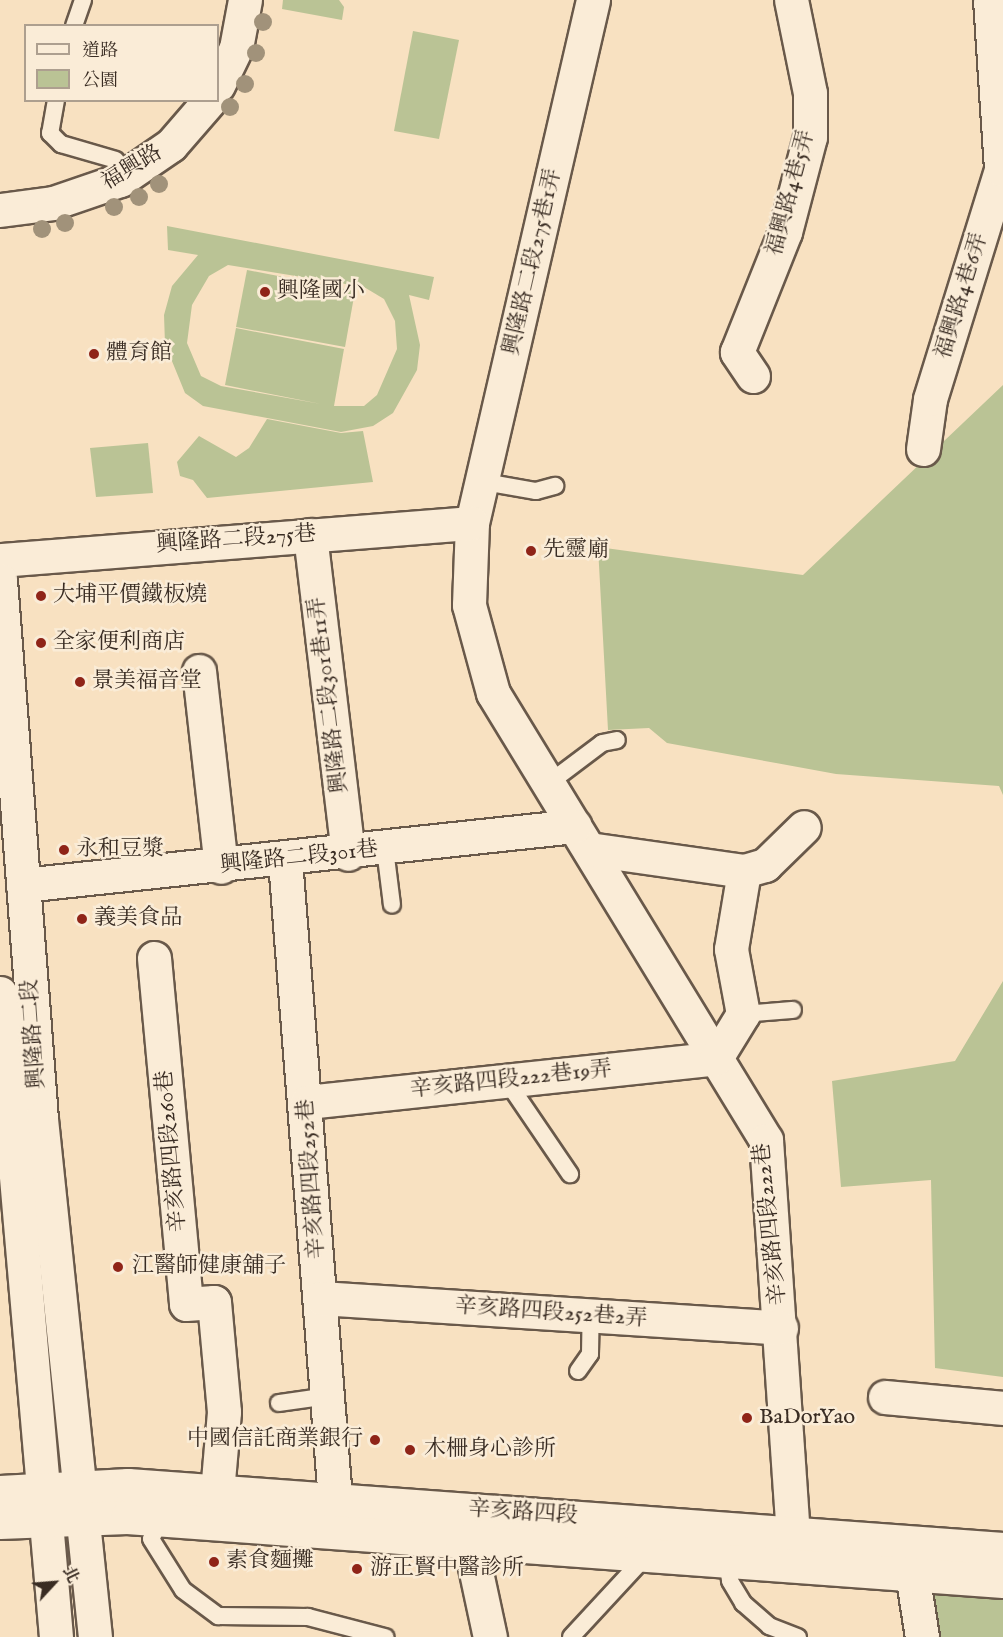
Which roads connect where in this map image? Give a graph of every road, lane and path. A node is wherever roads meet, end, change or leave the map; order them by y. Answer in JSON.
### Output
{"nodes":[{"id":1,"x":83,"y":0,"type":"edge"},
{"id":2,"x":245,"y":0,"type":"edge"},
{"id":3,"x":593,"y":0,"type":"edge"},
{"id":4,"x":791,"y":0,"type":"edge"},
{"id":5,"x":990,"y":0,"type":"edge"},
{"id":6,"x":75,"y":24,"type":"edge"},
{"id":7,"x":219,"y":84,"type":"edge"},
{"id":8,"x":56,"y":102,"type":"edge"},
{"id":9,"x":208,"y":102,"type":"edge"},
{"id":10,"x":87,"y":159,"type":"dead end"},
{"id":11,"x":118,"y":170,"type":"junction"},
{"id":12,"x":0,"y":210,"type":"edge"},
{"id":13,"x":753,"y":376,"type":"dead end"},
{"id":14,"x":923,"y":448,"type":"dead end"},
{"id":15,"x":484,"y":482,"type":"junction"},
{"id":16,"x":555,"y":486,"type":"dead end"},
{"id":17,"x":472,"y":523,"type":"junction"},
{"id":18,"x":310,"y":535,"type":"junction"},
{"id":19,"x":0,"y":560,"type":"edge"},
{"id":20,"x":0,"y":580,"type":"edge"},
{"id":21,"x":2,"y":630,"type":"edge"},
{"id":22,"x":199,"y":671,"type":"dead end"},
{"id":23,"x":617,"y":740,"type":"dead end"},
{"id":24,"x":549,"y":783,"type":"junction"},
{"id":25,"x":804,"y":827,"type":"dead end"},
{"id":26,"x":582,"y":838,"type":"junction"},
{"id":27,"x":385,"y":849,"type":"junction"},
{"id":28,"x":348,"y":854,"type":"junction"},
{"id":29,"x":285,"y":860,"type":"junction"},
{"id":30,"x":221,"y":867,"type":"junction"},
{"id":31,"x":744,"y":871,"type":"junction"},
{"id":32,"x":23,"y":885,"type":"junction"},
{"id":33,"x":392,"y":905,"type":"dead end"},
{"id":34,"x":154,"y":958,"type":"dead end"},
{"id":35,"x":0,"y":993,"type":"edge"},
{"id":36,"x":793,"y":1010,"type":"dead end"},
{"id":37,"x":743,"y":1014,"type":"junction"},
{"id":38,"x":716,"y":1058,"type":"junction"},
{"id":39,"x":506,"y":1080,"type":"junction"},
{"id":40,"x":307,"y":1102,"type":"junction"},
{"id":41,"x":20,"y":1167,"type":"edge"},
{"id":42,"x":570,"y":1174,"type":"dead end"},
{"id":43,"x":321,"y":1298,"type":"junction"},
{"id":44,"x":591,"y":1315,"type":"junction"},
{"id":45,"x":781,"y":1328,"type":"junction"},
{"id":46,"x":578,"y":1371,"type":"dead end"},
{"id":47,"x":328,"y":1396,"type":"junction"},
{"id":48,"x":885,"y":1397,"type":"dead end"},
{"id":49,"x":279,"y":1403,"type":"dead end"},
{"id":50,"x":1003,"y":1407,"type":"edge"},
{"id":51,"x":0,"y":1492,"type":"edge"},
{"id":52,"x":217,"y":1492,"type":"junction"},
{"id":53,"x":335,"y":1499,"type":"junction"},
{"id":54,"x":79,"y":1503,"type":"junction"},
{"id":55,"x":45,"y":1505,"type":"junction"},
{"id":56,"x":161,"y":1520,"type":"junction"},
{"id":57,"x":0,"y":1522,"type":"edge"},
{"id":58,"x":470,"y":1544,"type":"junction"},
{"id":59,"x":795,"y":1549,"type":"junction"},
{"id":60,"x":1003,"y":1549,"type":"edge"},
{"id":61,"x":646,"y":1556,"type":"junction"},
{"id":62,"x":727,"y":1561,"type":"junction"},
{"id":63,"x":912,"y":1573,"type":"junction"},
{"id":64,"x":1003,"y":1581,"type":"edge"},
{"id":65,"x":56,"y":1637,"type":"edge"},
{"id":66,"x":94,"y":1637,"type":"edge"},
{"id":67,"x":386,"y":1637,"type":"edge"},
{"id":68,"x":490,"y":1637,"type":"edge"},
{"id":69,"x":571,"y":1637,"type":"edge"},
{"id":70,"x":798,"y":1637,"type":"edge"},
{"id":71,"x":922,"y":1637,"type":"edge"}],
"edges":[{"from":1,"to":6,"type":"lane"},
{"from":2,"to":7,"type":"street"},
{"from":3,"to":15,"type":"street","name":"興隆路二段275巷1弄"},
{"from":4,"to":13,"type":"street","name":"福興路4巷5弄"},
{"from":5,"to":14,"type":"street","name":"福興路4巷6弄"},
{"from":8,"to":11,"type":"lane"},
{"from":9,"to":11,"type":"street","name":"福興路"},
{"from":10,"to":11,"type":"lane"},
{"from":11,"to":12,"type":"street","name":"福興路"},
{"from":15,"to":16,"type":"lane"},
{"from":15,"to":17,"type":"street","name":"興隆路二段275巷1弄"},
{"from":17,"to":18,"type":"street","name":"興隆路二段275巷"},
{"from":17,"to":24,"type":"street","name":"興隆路二段275巷1弄"},
{"from":18,"to":19,"type":"street","name":"興隆路二段275巷"},
{"from":18,"to":28,"type":"street","name":"興隆路二段301巷11弄"},
{"from":20,"to":21,"type":"street","name":"興隆路二段"},
{"from":21,"to":32,"type":"street","name":"興隆路二段"},
{"from":22,"to":30,"type":"street"},
{"from":23,"to":24,"type":"lane"},
{"from":24,"to":26,"type":"street","name":"辛亥路四段222巷"},
{"from":25,"to":31,"type":"street"},
{"from":26,"to":27,"type":"street","name":"興隆路二段301巷"},
{"from":26,"to":31,"type":"street","name":"興隆路二段301巷"},
{"from":26,"to":38,"type":"street","name":"辛亥路四段222巷"},
{"from":27,"to":28,"type":"street","name":"興隆路二段301巷"},
{"from":27,"to":33,"type":"lane"},
{"from":28,"to":29,"type":"street","name":"興隆路二段301巷"},
{"from":29,"to":30,"type":"street","name":"興隆路二段301巷"},
{"from":29,"to":40,"type":"street","name":"辛亥路四段252巷"},
{"from":30,"to":32,"type":"street","name":"興隆路二段301巷"},
{"from":31,"to":37,"type":"street"},
{"from":32,"to":41,"type":"street","name":"興隆路二段"},
{"from":34,"to":52,"type":"street","name":"辛亥路四段260巷"},
{"from":35,"to":41,"type":"street","name":"興隆路二段"},
{"from":36,"to":37,"type":"lane"},
{"from":37,"to":38,"type":"street"},
{"from":38,"to":39,"type":"street","name":"辛亥路四段222巷19弄"},
{"from":38,"to":45,"type":"street","name":"辛亥路四段222巷"},
{"from":39,"to":40,"type":"street","name":"辛亥路四段222巷19弄"},
{"from":39,"to":42,"type":"lane"},
{"from":40,"to":43,"type":"street","name":"辛亥路四段252巷"},
{"from":41,"to":54,"type":"street","name":"興隆路二段"},
{"from":41,"to":55,"type":"street","name":"興隆路二段"},
{"from":43,"to":44,"type":"street","name":"辛亥路四段252巷2弄"},
{"from":43,"to":47,"type":"street","name":"辛亥路四段252巷"},
{"from":44,"to":45,"type":"street","name":"辛亥路四段252巷2弄"},
{"from":44,"to":46,"type":"lane"},
{"from":45,"to":59,"type":"street","name":"辛亥路四段222巷"},
{"from":47,"to":49,"type":"lane"},
{"from":47,"to":53,"type":"street","name":"辛亥路四段252巷"},
{"from":48,"to":50,"type":"street"},
{"from":51,"to":55,"type":"street"},
{"from":52,"to":53,"type":"street","name":"辛亥路四段"},
{"from":52,"to":54,"type":"street","name":"辛亥路四段"},
{"from":53,"to":59,"type":"street","name":"辛亥路四段"},
{"from":54,"to":55,"type":"street","name":"辛亥路四段"},
{"from":54,"to":56,"type":"street","name":"辛亥路四段"},
{"from":54,"to":66,"type":"street","name":"興隆路二段"},
{"from":55,"to":57,"type":"street"},
{"from":55,"to":65,"type":"street","name":"興隆路二段"},
{"from":56,"to":58,"type":"street","name":"辛亥路四段"},
{"from":56,"to":67,"type":"lane"},
{"from":58,"to":61,"type":"street","name":"辛亥路四段"},
{"from":58,"to":68,"type":"street"},
{"from":59,"to":60,"type":"street","name":"辛亥路四段"},
{"from":59,"to":62,"type":"street","name":"辛亥路四段"},
{"from":59,"to":63,"type":"street","name":"辛亥路四段"},
{"from":61,"to":62,"type":"street","name":"辛亥路四段"},
{"from":61,"to":69,"type":"lane"},
{"from":62,"to":70,"type":"lane"},
{"from":63,"to":64,"type":"street","name":"辛亥路四段"},
{"from":63,"to":71,"type":"street"}]}
